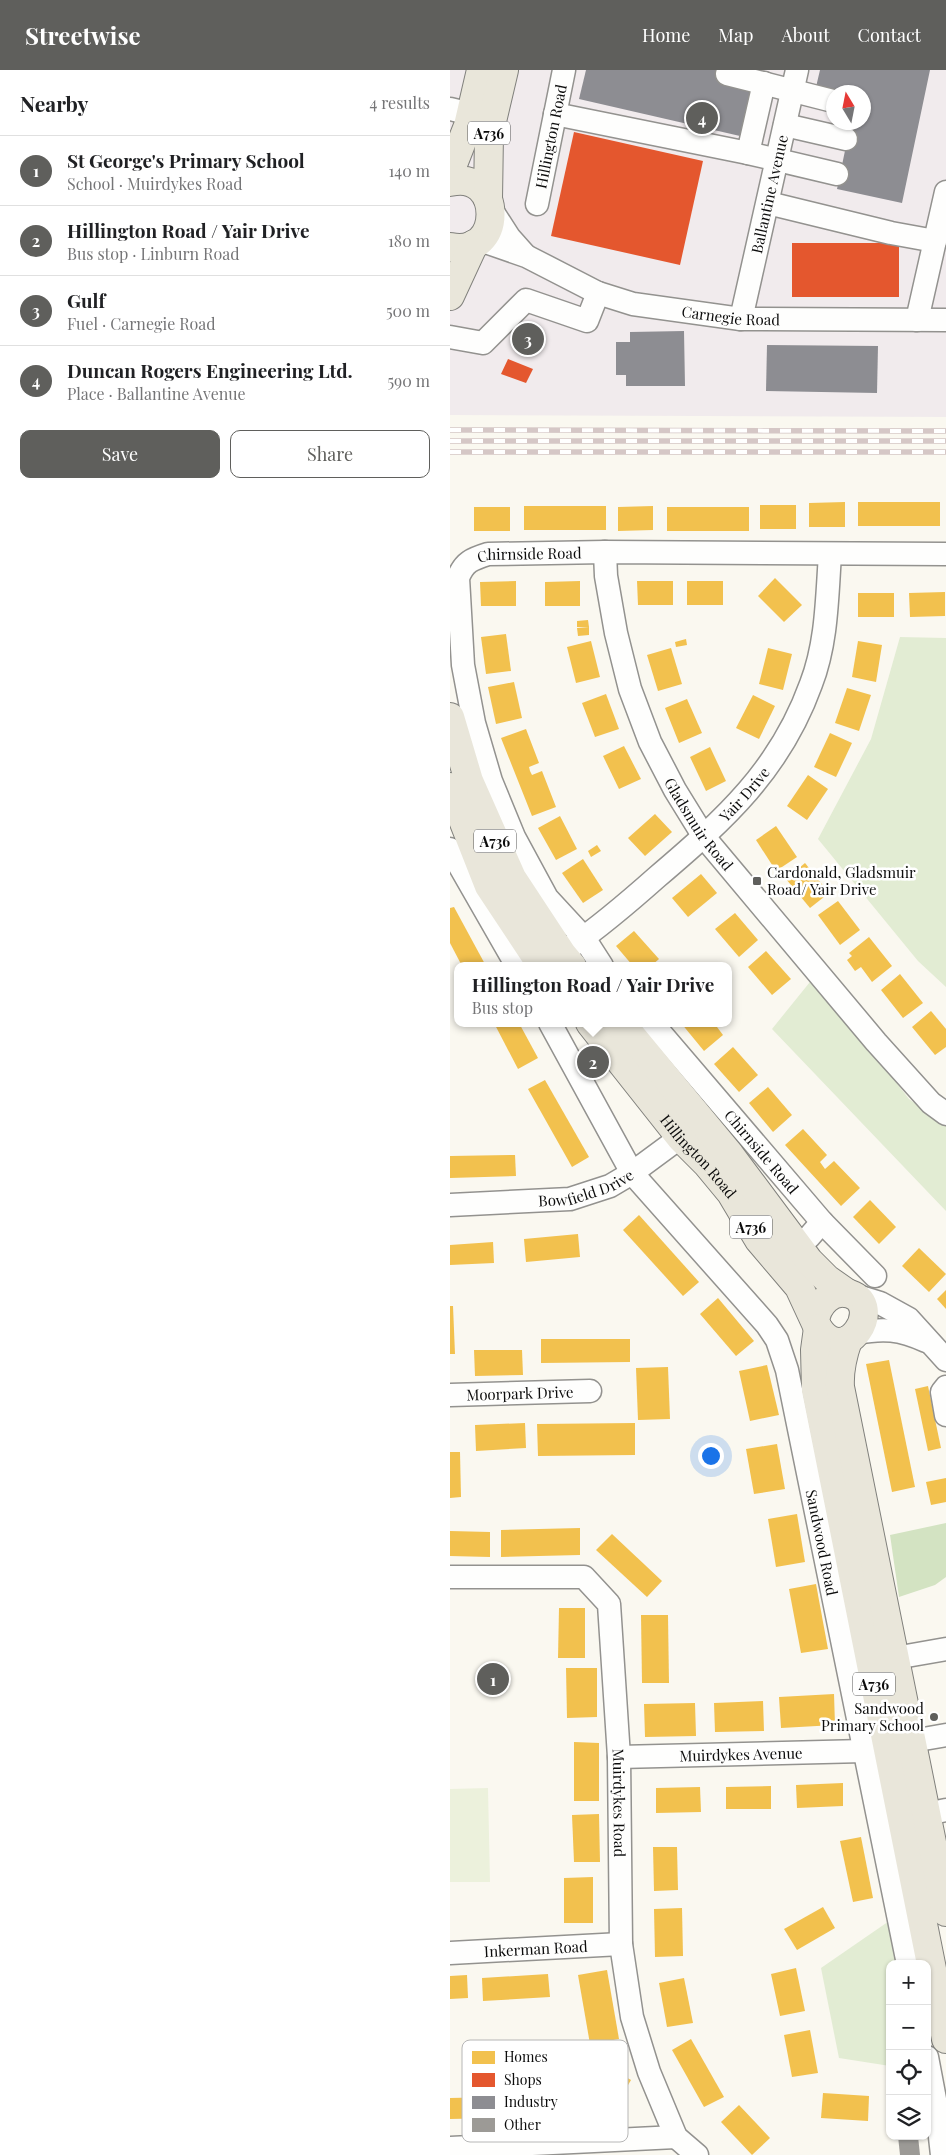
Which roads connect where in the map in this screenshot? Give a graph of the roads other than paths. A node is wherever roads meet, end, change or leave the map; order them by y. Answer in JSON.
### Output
{"nodes":[{"id":1,"x":481,"y":70,"type":"edge"},
{"id":2,"x":504,"y":70,"type":"edge"},
{"id":3,"x":564,"y":70,"type":"edge"},
{"id":4,"x":727,"y":74,"type":"dead end"},
{"id":5,"x":795,"y":80,"type":"edge"},
{"id":6,"x":764,"y":83,"type":"junction"},
{"id":7,"x":826,"y":97,"type":"edge"},
{"id":8,"x":461,"y":112,"type":"edge"},
{"id":9,"x":555,"y":114,"type":"junction"},
{"id":10,"x":785,"y":125,"type":"junction"},
{"id":11,"x":846,"y":139,"type":"dead end"},
{"id":12,"x":748,"y":153,"type":"junction"},
{"id":13,"x":778,"y":160,"type":"junction"},
{"id":14,"x":450,"y":172,"type":"edge"},
{"id":15,"x":836,"y":174,"type":"dead end"},
{"id":16,"x":450,"y":182,"type":"edge"},
{"id":17,"x":946,"y":192,"type":"edge"},
{"id":18,"x":768,"y":203,"type":"junction"},
{"id":19,"x":490,"y":204,"type":"junction"},
{"id":20,"x":537,"y":204,"type":"dead end"},
{"id":21,"x":935,"y":241,"type":"junction"},
{"id":22,"x":468,"y":244,"type":"edge"},
{"id":23,"x":526,"y":256,"type":"junction"},
{"id":24,"x":598,"y":293,"type":"junction"},
{"id":25,"x":450,"y":296,"type":"edge"},
{"id":26,"x":741,"y":319,"type":"junction"},
{"id":27,"x":917,"y":320,"type":"junction"},
{"id":28,"x":946,"y":320,"type":"edge"},
{"id":29,"x":450,"y":337,"type":"edge"},
{"id":30,"x":605,"y":552,"type":"junction"},
{"id":31,"x":830,"y":554,"type":"junction"},
{"id":32,"x":946,"y":554,"type":"edge"},
{"id":33,"x":450,"y":716,"type":"edge"},
{"id":34,"x":450,"y":787,"type":"edge"},
{"id":35,"x":704,"y":837,"type":"junction"},
{"id":36,"x":450,"y":849,"type":"edge"},
{"id":37,"x":584,"y":938,"type":"junction"},
{"id":38,"x":515,"y":962,"type":"edge"},
{"id":39,"x":554,"y":962,"type":"edge"},
{"id":40,"x":554,"y":962,"type":"edge"},
{"id":41,"x":556,"y":962,"type":"edge"},
{"id":42,"x":599,"y":962,"type":"edge"},
{"id":43,"x":552,"y":1027,"type":"edge"},
{"id":44,"x":594,"y":1027,"type":"edge"},
{"id":45,"x":623,"y":1027,"type":"edge"},
{"id":46,"x":655,"y":1027,"type":"edge"},
{"id":47,"x":946,"y":1114,"type":"edge"},
{"id":48,"x":691,"y":1130,"type":"junction"},
{"id":49,"x":632,"y":1173,"type":"junction"},
{"id":50,"x":450,"y":1205,"type":"edge"},
{"id":51,"x":874,"y":1276,"type":"dead end"},
{"id":52,"x":850,"y":1294,"type":"junction"},
{"id":53,"x":817,"y":1325,"type":"junction"},
{"id":54,"x":852,"y":1337,"type":"junction"},
{"id":55,"x":929,"y":1342,"type":"junction"},
{"id":56,"x":946,"y":1360,"type":"edge"},
{"id":57,"x":946,"y":1387,"type":"edge"},
{"id":58,"x":590,"y":1392,"type":"dead end"},
{"id":59,"x":450,"y":1395,"type":"edge"},
{"id":60,"x":946,"y":1415,"type":"edge"},
{"id":61,"x":450,"y":1577,"type":"edge"},
{"id":62,"x":946,"y":1649,"type":"edge"},
{"id":63,"x":895,"y":1658,"type":"junction"},
{"id":64,"x":946,"y":1735,"type":"edge"},
{"id":65,"x":912,"y":1741,"type":"junction"},
{"id":66,"x":864,"y":1751,"type":"junction"},
{"id":67,"x":619,"y":1757,"type":"junction"},
{"id":68,"x":936,"y":1812,"type":"edge"},
{"id":69,"x":946,"y":1912,"type":"edge"},
{"id":70,"x":621,"y":1944,"type":"junction"},
{"id":71,"x":450,"y":1953,"type":"edge"},
{"id":72,"x":907,"y":1960,"type":"edge"},
{"id":73,"x":946,"y":2039,"type":"edge"},
{"id":74,"x":931,"y":2079,"type":"edge"},
{"id":75,"x":676,"y":2137,"type":"junction"},
{"id":76,"x":628,"y":2139,"type":"edge"},
{"id":77,"x":573,"y":2142,"type":"edge"},
{"id":78,"x":450,"y":2148,"type":"edge"},
{"id":79,"x":697,"y":2155,"type":"edge"},
{"id":80,"x":942,"y":2155,"type":"edge"}],
"edges":[{"from":1,"to":8,"type":"main road","number":"A736"},
{"from":2,"to":19,"type":"main road","number":"A736"},
{"from":3,"to":9,"type":"street","name":"Hillington Road"},
{"from":4,"to":6,"type":"street"},
{"from":5,"to":6,"type":"street"},
{"from":5,"to":7,"type":"street"},
{"from":5,"to":10,"type":"street","name":"Ballantine Avenue"},
{"from":6,"to":12,"type":"street"},
{"from":8,"to":14,"type":"main road","number":"A736"},
{"from":9,"to":12,"type":"street"},
{"from":9,"to":20,"type":"street","name":"Hillington Road"},
{"from":10,"to":11,"type":"street"},
{"from":10,"to":13,"type":"street","name":"Ballantine Avenue"},
{"from":12,"to":13,"type":"street"},
{"from":13,"to":15,"type":"street"},
{"from":13,"to":18,"type":"street","name":"Ballantine Avenue"},
{"from":16,"to":19,"type":"main road"},
{"from":17,"to":21,"type":"street"},
{"from":18,"to":21,"type":"street"},
{"from":18,"to":26,"type":"street","name":"Ballantine Avenue"},
{"from":19,"to":22,"type":"main road"},
{"from":19,"to":23,"type":"street","name":"Carnegie Road"},
{"from":21,"to":27,"type":"street"},
{"from":22,"to":23,"type":"street","name":"Carnegie Road"},
{"from":22,"to":25,"type":"main road"},
{"from":23,"to":24,"type":"street","name":"Carnegie Road"},
{"from":24,"to":26,"type":"street","name":"Carnegie Road"},
{"from":24,"to":29,"type":"street"},
{"from":26,"to":27,"type":"street","name":"Carnegie Road"},
{"from":27,"to":28,"type":"street","name":"Carnegie Road"},
{"from":30,"to":31,"type":"street","name":"Chirnside Road"},
{"from":30,"to":35,"type":"street","name":"Gladsmuir Road"},
{"from":30,"to":37,"type":"street","name":"Chirnside Road"},
{"from":31,"to":32,"type":"street","name":"Chirnside Road"},
{"from":31,"to":35,"type":"street","name":"Yair Drive"},
{"from":33,"to":39,"type":"main road","number":"A736"},
{"from":34,"to":40,"type":"main road","number":"A736"},
{"from":35,"to":37,"type":"street","name":"Yair Drive"},
{"from":35,"to":47,"type":"street","name":"Gladsmuir Road"},
{"from":36,"to":38,"type":"street"},
{"from":37,"to":41,"type":"street","name":"Yair Drive"},
{"from":37,"to":42,"type":"street","name":"Chirnside Road"},
{"from":43,"to":49,"type":"street","name":"Sandwood Road"},
{"from":44,"to":48,"type":"main road","name":"Hillington Road","number":"A736"},
{"from":45,"to":48,"type":"main road","name":"Hillington Road","number":"A736"},
{"from":46,"to":51,"type":"street","name":"Chirnside Road"},
{"from":48,"to":49,"type":"street","name":"Bowfield Drive"},
{"from":48,"to":52,"type":"main road","name":"Hillington Road","number":"A736"},
{"from":48,"to":53,"type":"main road","name":"Hillington Road","number":"A736"},
{"from":49,"to":50,"type":"street","name":"Bowfield Drive"},
{"from":49,"to":66,"type":"street","name":"Sandwood Road"},
{"from":52,"to":53,"type":"main road"},
{"from":52,"to":54,"type":"main road"},
{"from":52,"to":55,"type":"street"},
{"from":53,"to":54,"type":"main road"},
{"from":53,"to":73,"type":"main road","name":"Sandwood Road","number":"A736"},
{"from":54,"to":55,"type":"street"},
{"from":54,"to":63,"type":"main road","number":"A736"},
{"from":55,"to":56,"type":"street"},
{"from":57,"to":60,"type":"street"},
{"from":58,"to":59,"type":"street","name":"Moorpark Drive"},
{"from":61,"to":67,"type":"street","name":"Muirdykes Road"},
{"from":62,"to":63,"type":"street"},
{"from":63,"to":65,"type":"main road","number":"A736"},
{"from":64,"to":65,"type":"street"},
{"from":65,"to":68,"type":"main road","number":"A736"},
{"from":66,"to":67,"type":"street","name":"Muirdykes Avenue"},
{"from":66,"to":72,"type":"street","name":"Sandwood Road"},
{"from":67,"to":70,"type":"street","name":"Muirdykes Road"},
{"from":68,"to":69,"type":"main road","number":"A736"},
{"from":70,"to":71,"type":"street","name":"Inkerman Road"},
{"from":70,"to":75,"type":"street","name":"Muirdykes Road"},
{"from":74,"to":80,"type":"street"},
{"from":75,"to":76,"type":"street"},
{"from":75,"to":79,"type":"street","name":"Muirdykes Road"},
{"from":77,"to":78,"type":"street"}]}
